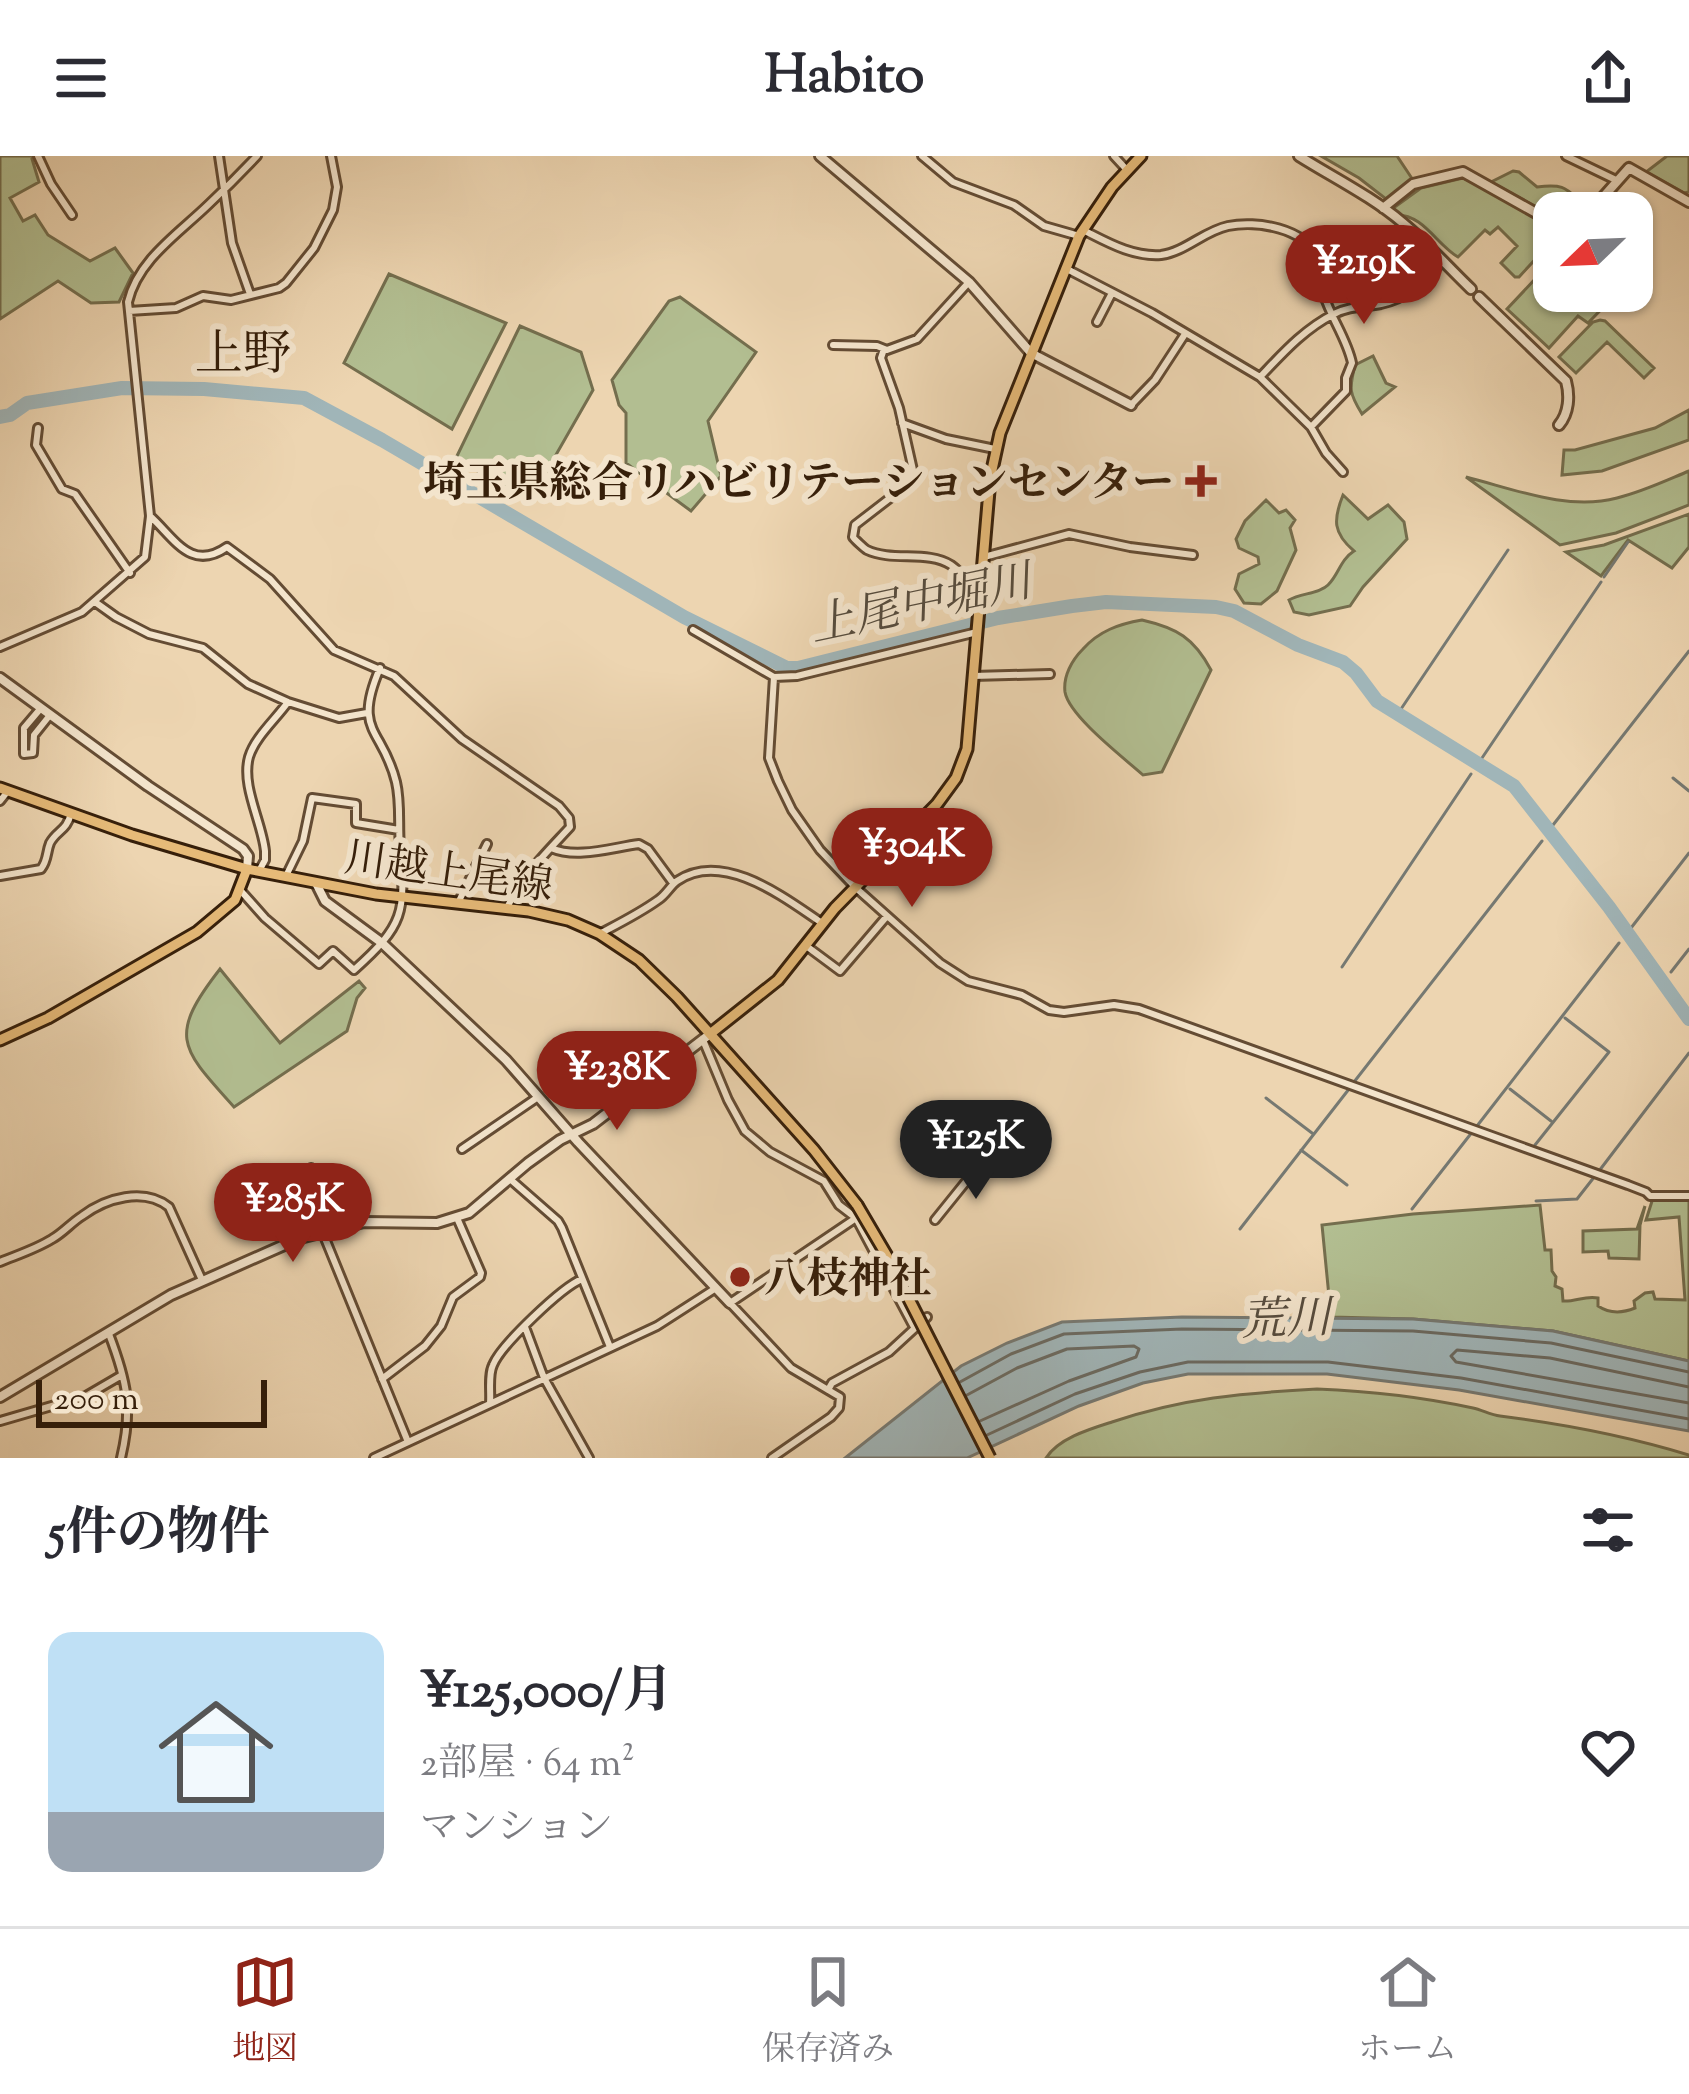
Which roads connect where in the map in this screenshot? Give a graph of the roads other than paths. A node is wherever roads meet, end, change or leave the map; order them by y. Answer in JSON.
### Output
{"nodes":[{"id":1,"x":38,"y":156,"type":"edge"},
{"id":2,"x":219,"y":156,"type":"edge"},
{"id":3,"x":257,"y":156,"type":"edge"},
{"id":4,"x":331,"y":156,"type":"edge"},
{"id":5,"x":820,"y":156,"type":"edge"},
{"id":6,"x":922,"y":156,"type":"edge"},
{"id":7,"x":1114,"y":156,"type":"edge"},
{"id":8,"x":1141,"y":156,"type":"edge"},
{"id":9,"x":1299,"y":156,"type":"edge"},
{"id":10,"x":1567,"y":156,"type":"edge"},
{"id":11,"x":1126,"y":169,"type":"junction"},
{"id":12,"x":1618,"y":181,"type":"junction"},
{"id":13,"x":223,"y":190,"type":"junction"},
{"id":14,"x":1608,"y":192,"type":"edge"},
{"id":15,"x":1689,"y":202,"type":"edge"},
{"id":16,"x":1382,"y":208,"type":"junction"},
{"id":17,"x":1533,"y":211,"type":"edge"},
{"id":18,"x":72,"y":215,"type":"dead end"},
{"id":19,"x":1081,"y":233,"type":"junction"},
{"id":20,"x":1444,"y":260,"type":"junction"},
{"id":21,"x":1064,"y":268,"type":"junction"},
{"id":22,"x":969,"y":281,"type":"junction"},
{"id":23,"x":1471,"y":289,"type":"dead end"},
{"id":24,"x":1112,"y":292,"type":"junction"},
{"id":25,"x":250,"y":294,"type":"junction"},
{"id":26,"x":1479,"y":297,"type":"dead end"},
{"id":27,"x":129,"y":311,"type":"junction"},
{"id":28,"x":1332,"y":314,"type":"junction"},
{"id":29,"x":1097,"y":322,"type":"dead end"},
{"id":30,"x":1185,"y":334,"type":"junction"},
{"id":31,"x":832,"y":344,"type":"dead end"},
{"id":32,"x":884,"y":349,"type":"junction"},
{"id":33,"x":1031,"y":353,"type":"junction"},
{"id":34,"x":1260,"y":377,"type":"junction"},
{"id":35,"x":1131,"y":405,"type":"joint"},
{"id":36,"x":902,"y":422,"type":"junction"},
{"id":37,"x":1559,"y":425,"type":"dead end"},
{"id":38,"x":1311,"y":427,"type":"junction"},
{"id":39,"x":38,"y":428,"type":"dead end"},
{"id":40,"x":995,"y":449,"type":"junction"},
{"id":41,"x":1343,"y":472,"type":"dead end"},
{"id":42,"x":150,"y":516,"type":"junction"},
{"id":43,"x":1193,"y":555,"type":"dead end"},
{"id":44,"x":984,"y":557,"type":"junction"},
{"id":45,"x":130,"y":573,"type":"junction"},
{"id":46,"x":981,"y":595,"type":"junction"},
{"id":47,"x":94,"y":602,"type":"junction"},
{"id":48,"x":978,"y":626,"type":"junction"},
{"id":49,"x":694,"y":630,"type":"dead end"},
{"id":50,"x":0,"y":647,"type":"edge"},
{"id":51,"x":380,"y":668,"type":"junction"},
{"id":52,"x":1050,"y":674,"type":"dead end"},
{"id":53,"x":974,"y":676,"type":"junction"},
{"id":54,"x":774,"y":677,"type":"junction"},
{"id":55,"x":0,"y":678,"type":"edge"},
{"id":56,"x":288,"y":702,"type":"junction"},
{"id":57,"x":41,"y":708,"type":"junction"},
{"id":58,"x":367,"y":713,"type":"junction"},
{"id":59,"x":50,"y":715,"type":"junction"},
{"id":60,"x":4,"y":789,"type":"edge"},
{"id":61,"x":0,"y":801,"type":"edge"},
{"id":62,"x":71,"y":813,"type":"junction"},
{"id":63,"x":400,"y":830,"type":"junction"},
{"id":64,"x":487,"y":844,"type":"dead end"},
{"id":65,"x":551,"y":848,"type":"junction"},
{"id":66,"x":253,"y":870,"type":"junction"},
{"id":67,"x":0,"y":876,"type":"edge"},
{"id":68,"x":286,"y":876,"type":"junction"},
{"id":69,"x":316,"y":883,"type":"junction"},
{"id":70,"x":673,"y":883,"type":"junction"},
{"id":71,"x":856,"y":888,"type":"junction"},
{"id":72,"x":241,"y":891,"type":"junction"},
{"id":73,"x":404,"y":898,"type":"junction"},
{"id":74,"x":458,"y":903,"type":"junction"},
{"id":75,"x":507,"y":908,"type":"junction"},
{"id":76,"x":887,"y":916,"type":"junction"},
{"id":77,"x":822,"y":923,"type":"junction"},
{"id":78,"x":600,"y":934,"type":"junction"},
{"id":79,"x":382,"y":943,"type":"junction"},
{"id":80,"x":805,"y":945,"type":"junction"},
{"id":81,"x":706,"y":1037,"type":"junction"},
{"id":82,"x":0,"y":1040,"type":"edge"},
{"id":83,"x":538,"y":1097,"type":"junction"},
{"id":84,"x":571,"y":1134,"type":"junction"},
{"id":85,"x":462,"y":1149,"type":"dead end"},
{"id":86,"x":986,"y":1158,"type":"dead end"},
{"id":87,"x":311,"y":1168,"type":"dead end"},
{"id":88,"x":510,"y":1179,"type":"junction"},
{"id":89,"x":1689,"y":1196,"type":"edge"},
{"id":90,"x":457,"y":1218,"type":"junction"},
{"id":91,"x":856,"y":1218,"type":"junction"},
{"id":92,"x":934,"y":1220,"type":"dead end"},
{"id":93,"x":322,"y":1232,"type":"junction"},
{"id":94,"x":300,"y":1238,"type":"junction"},
{"id":95,"x":0,"y":1262,"type":"edge"},
{"id":96,"x":582,"y":1279,"type":"junction"},
{"id":97,"x":202,"y":1280,"type":"junction"},
{"id":98,"x":716,"y":1288,"type":"junction"},
{"id":99,"x":730,"y":1303,"type":"junction"},
{"id":100,"x":927,"y":1317,"type":"dead end"},
{"id":101,"x":525,"y":1327,"type":"junction"},
{"id":102,"x":914,"y":1328,"type":"junction"},
{"id":103,"x":108,"y":1332,"type":"junction"},
{"id":104,"x":610,"y":1347,"type":"junction"},
{"id":105,"x":122,"y":1375,"type":"junction"},
{"id":106,"x":544,"y":1378,"type":"junction"},
{"id":107,"x":382,"y":1379,"type":"junction"},
{"id":108,"x":828,"y":1390,"type":"junction"},
{"id":109,"x":0,"y":1397,"type":"edge"},
{"id":110,"x":490,"y":1403,"type":"junction"},
{"id":111,"x":0,"y":1421,"type":"edge"},
{"id":112,"x":408,"y":1442,"type":"junction"},
{"id":113,"x":121,"y":1458,"type":"edge"},
{"id":114,"x":374,"y":1458,"type":"edge"},
{"id":115,"x":590,"y":1458,"type":"edge"},
{"id":116,"x":772,"y":1458,"type":"edge"},
{"id":117,"x":990,"y":1458,"type":"edge"}],
"edges":[{"from":1,"to":18,"type":"street"},
{"from":2,"to":13,"type":"street"},
{"from":3,"to":13,"type":"street"},
{"from":4,"to":25,"type":"street"},
{"from":5,"to":22,"type":"street"},
{"from":6,"to":19,"type":"street"},
{"from":7,"to":11,"type":"street"},
{"from":8,"to":11,"type":"main road"},
{"from":9,"to":16,"type":"street"},
{"from":10,"to":12,"type":"street"},
{"from":11,"to":19,"type":"main road"},
{"from":12,"to":14,"type":"street"},
{"from":12,"to":15,"type":"street"},
{"from":13,"to":25,"type":"street"},
{"from":13,"to":27,"type":"street"},
{"from":16,"to":17,"type":"street"},
{"from":16,"to":20,"type":"street"},
{"from":19,"to":21,"type":"main road"},
{"from":19,"to":28,"type":"street"},
{"from":20,"to":23,"type":"street"},
{"from":20,"to":28,"type":"street"},
{"from":21,"to":24,"type":"street"},
{"from":21,"to":33,"type":"main road"},
{"from":22,"to":32,"type":"street"},
{"from":22,"to":33,"type":"street"},
{"from":24,"to":29,"type":"street"},
{"from":24,"to":30,"type":"street"},
{"from":25,"to":27,"type":"street"},
{"from":26,"to":37,"type":"street"},
{"from":27,"to":42,"type":"street"},
{"from":28,"to":34,"type":"street"},
{"from":28,"to":38,"type":"street"},
{"from":30,"to":34,"type":"street"},
{"from":30,"to":35,"type":"street"},
{"from":31,"to":32,"type":"street"},
{"from":32,"to":36,"type":"street"},
{"from":33,"to":35,"type":"street"},
{"from":33,"to":40,"type":"main road"},
{"from":34,"to":38,"type":"street"},
{"from":36,"to":40,"type":"street"},
{"from":36,"to":46,"type":"street"},
{"from":38,"to":41,"type":"street"},
{"from":39,"to":45,"type":"street"},
{"from":40,"to":44,"type":"main road"},
{"from":42,"to":45,"type":"street"},
{"from":42,"to":51,"type":"street"},
{"from":43,"to":44,"type":"street"},
{"from":44,"to":46,"type":"main road"},
{"from":45,"to":47,"type":"street"},
{"from":46,"to":48,"type":"main road"},
{"from":47,"to":50,"type":"street"},
{"from":47,"to":56,"type":"street"},
{"from":48,"to":53,"type":"main road"},
{"from":48,"to":54,"type":"street"},
{"from":49,"to":54,"type":"street"},
{"from":51,"to":58,"type":"street"},
{"from":51,"to":65,"type":"street"},
{"from":52,"to":53,"type":"street"},
{"from":53,"to":71,"type":"main road"},
{"from":54,"to":71,"type":"street"},
{"from":55,"to":57,"type":"street"},
{"from":56,"to":58,"type":"street"},
{"from":56,"to":66,"type":"street"},
{"from":57,"to":59,"type":"street"},
{"from":57,"to":59,"type":"street"},
{"from":58,"to":63,"type":"street"},
{"from":59,"to":66,"type":"street"},
{"from":60,"to":61,"type":"street"},
{"from":60,"to":62,"type":"main road","name":"川越上尾線"},
{"from":62,"to":66,"type":"main road","name":"川越上尾線"},
{"from":62,"to":67,"type":"street"},
{"from":63,"to":68,"type":"street"},
{"from":63,"to":73,"type":"street"},
{"from":64,"to":74,"type":"street"},
{"from":65,"to":70,"type":"street"},
{"from":65,"to":75,"type":"street"},
{"from":66,"to":68,"type":"main road","name":"川越上尾線"},
{"from":66,"to":72,"type":"main road"},
{"from":68,"to":69,"type":"main road","name":"川越上尾線"},
{"from":69,"to":73,"type":"main road","name":"川越上尾線"},
{"from":69,"to":79,"type":"street"},
{"from":70,"to":77,"type":"street"},
{"from":70,"to":78,"type":"street"},
{"from":71,"to":76,"type":"street"},
{"from":71,"to":77,"type":"main road"},
{"from":72,"to":79,"type":"street"},
{"from":72,"to":82,"type":"main road"},
{"from":73,"to":74,"type":"main road","name":"川越上尾線"},
{"from":73,"to":79,"type":"street"},
{"from":74,"to":75,"type":"main road","name":"川越上尾線"},
{"from":75,"to":78,"type":"main road","name":"川越上尾線"},
{"from":76,"to":80,"type":"street"},
{"from":76,"to":89,"type":"street"},
{"from":77,"to":80,"type":"main road"},
{"from":78,"to":81,"type":"main road","name":"川越上尾線"},
{"from":79,"to":83,"type":"street"},
{"from":80,"to":81,"type":"main road"},
{"from":81,"to":84,"type":"street"},
{"from":81,"to":91,"type":"street"},
{"from":81,"to":117,"type":"main road","name":"川越上尾線","bridge":true},
{"from":83,"to":84,"type":"street"},
{"from":83,"to":85,"type":"street"},
{"from":84,"to":88,"type":"street"},
{"from":84,"to":98,"type":"street"},
{"from":86,"to":92,"type":"street"},
{"from":87,"to":94,"type":"street"},
{"from":88,"to":90,"type":"street"},
{"from":88,"to":96,"type":"street"},
{"from":90,"to":93,"type":"street"},
{"from":90,"to":107,"type":"street"},
{"from":91,"to":99,"type":"street"},
{"from":91,"to":102,"type":"street"},
{"from":93,"to":94,"type":"street"},
{"from":93,"to":107,"type":"street"},
{"from":94,"to":97,"type":"street"},
{"from":95,"to":97,"type":"street"},
{"from":96,"to":101,"type":"street"},
{"from":96,"to":104,"type":"street"},
{"from":97,"to":103,"type":"street"},
{"from":98,"to":99,"type":"street"},
{"from":98,"to":104,"type":"street"},
{"from":99,"to":108,"type":"street"},
{"from":100,"to":102,"type":"street"},
{"from":101,"to":106,"type":"street"},
{"from":101,"to":110,"type":"street"},
{"from":102,"to":108,"type":"street"},
{"from":103,"to":105,"type":"street"},
{"from":103,"to":109,"type":"street"},
{"from":104,"to":106,"type":"street"},
{"from":105,"to":111,"type":"street"},
{"from":105,"to":113,"type":"street"},
{"from":106,"to":110,"type":"street"},
{"from":106,"to":115,"type":"street"},
{"from":107,"to":112,"type":"street"},
{"from":108,"to":116,"type":"street"},
{"from":110,"to":112,"type":"street"},
{"from":112,"to":114,"type":"street"}]}
